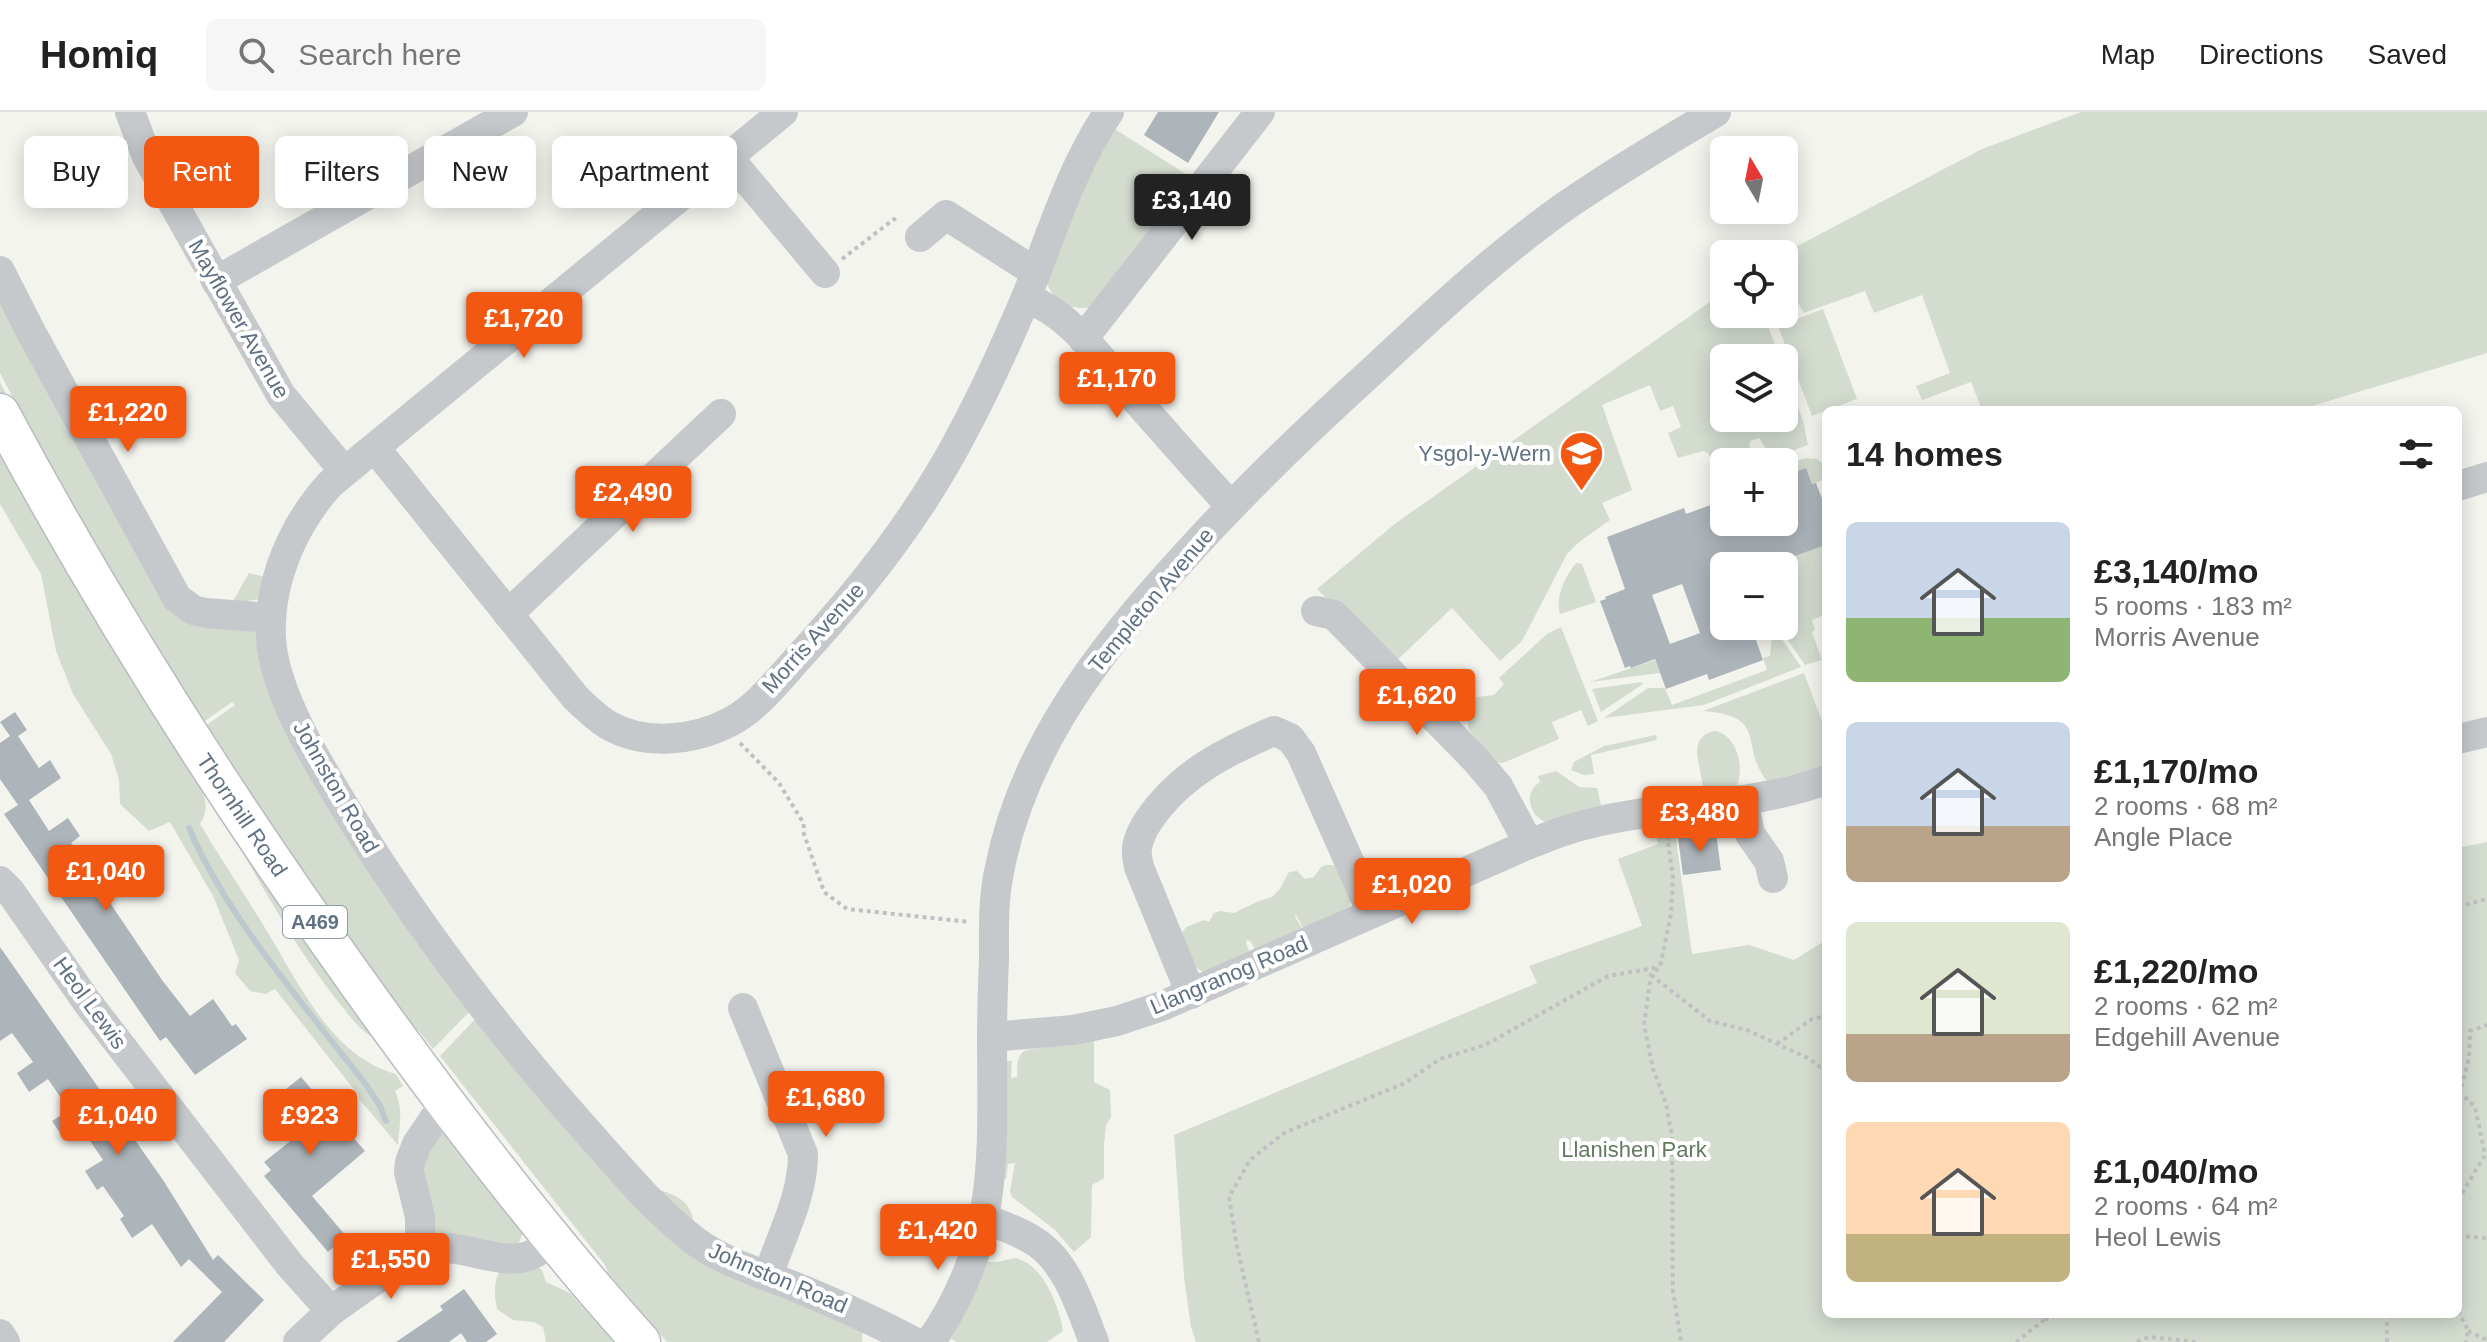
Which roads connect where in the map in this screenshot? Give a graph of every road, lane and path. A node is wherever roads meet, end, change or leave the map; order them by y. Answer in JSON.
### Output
{"nodes":[{"id":1,"x":130,"y":112,"type":"edge"},
{"id":2,"x":513,"y":112,"type":"edge"},
{"id":3,"x":783,"y":112,"type":"edge"},
{"id":4,"x":1109,"y":112,"type":"edge"},
{"id":5,"x":1260,"y":112,"type":"edge"},
{"id":6,"x":1716,"y":112,"type":"edge"},
{"id":7,"x":737,"y":150,"type":"edge"},
{"id":8,"x":737,"y":168,"type":"edge"},
{"id":9,"x":666,"y":208,"type":"edge"},
{"id":10,"x":920,"y":237,"type":"joint"},
{"id":11,"x":0,"y":271,"type":"edge"},
{"id":12,"x":825,"y":273,"type":"joint"},
{"id":13,"x":216,"y":281,"type":"junction"},
{"id":14,"x":1030,"y":285,"type":"junction"},
{"id":15,"x":1083,"y":339,"type":"junction"},
{"id":16,"x":0,"y":413,"type":"edge"},
{"id":17,"x":721,"y":414,"type":"dead end"},
{"id":18,"x":375,"y":448,"type":"junction"},
{"id":19,"x":344,"y":471,"type":"junction"},
{"id":20,"x":2487,"y":477,"type":"edge"},
{"id":21,"x":2462,"y":485,"type":"edge"},
{"id":22,"x":1231,"y":506,"type":"junction"},
{"id":23,"x":1316,"y":611,"type":"dead end"},
{"id":24,"x":508,"y":614,"type":"junction"},
{"id":25,"x":271,"y":618,"type":"junction"},
{"id":26,"x":2487,"y":732,"type":"edge"},
{"id":27,"x":731,"y":734,"type":"dead end"},
{"id":28,"x":2462,"y":738,"type":"edge"},
{"id":29,"x":1822,"y":781,"type":"edge"},
{"id":30,"x":1743,"y":800,"type":"junction"},
{"id":31,"x":1665,"y":826,"type":"dead end"},
{"id":32,"x":1529,"y":844,"type":"junction"},
{"id":33,"x":1773,"y":878,"type":"dead end"},
{"id":34,"x":0,"y":881,"type":"edge"},
{"id":35,"x":2487,"y":899,"type":"edge"},
{"id":36,"x":2462,"y":906,"type":"edge"},
{"id":37,"x":1372,"y":913,"type":"junction"},
{"id":38,"x":972,"y":922,"type":"dead end"},
{"id":39,"x":1660,"y":967,"type":"junction"},
{"id":40,"x":1651,"y":975,"type":"junction"},
{"id":41,"x":1191,"y":994,"type":"junction"},
{"id":42,"x":743,"y":1008,"type":"dead end"},
{"id":43,"x":1822,"y":1017,"type":"edge"},
{"id":44,"x":2487,"y":1025,"type":"edge"},
{"id":45,"x":992,"y":1037,"type":"junction"},
{"id":46,"x":1777,"y":1044,"type":"junction"},
{"id":47,"x":1822,"y":1067,"type":"edge"},
{"id":48,"x":2462,"y":1084,"type":"edge"},
{"id":49,"x":2462,"y":1094,"type":"edge"},
{"id":50,"x":445,"y":1103,"type":"junction"},
{"id":51,"x":2462,"y":1193,"type":"edge"},
{"id":52,"x":985,"y":1219,"type":"junction"},
{"id":53,"x":2462,"y":1236,"type":"edge"},
{"id":54,"x":553,"y":1238,"type":"junction"},
{"id":55,"x":2487,"y":1238,"type":"edge"},
{"id":56,"x":420,"y":1248,"type":"junction"},
{"id":57,"x":768,"y":1276,"type":"junction"},
{"id":58,"x":331,"y":1311,"type":"junction"},
{"id":59,"x":2049,"y":1318,"type":"edge"},
{"id":60,"x":2389,"y":1318,"type":"edge"},
{"id":61,"x":2462,"y":1318,"type":"edge"},
{"id":62,"x":2044,"y":1320,"type":"joint"},
{"id":63,"x":2468,"y":1330,"type":"junction"},
{"id":64,"x":0,"y":1334,"type":"edge"},
{"id":65,"x":1082,"y":1338,"type":"edge"},
{"id":66,"x":2150,"y":1340,"type":"edge"},
{"id":67,"x":2487,"y":1340,"type":"edge"},
{"id":68,"x":5,"y":1342,"type":"edge"},
{"id":69,"x":298,"y":1342,"type":"edge"},
{"id":70,"x":641,"y":1342,"type":"edge"},
{"id":71,"x":914,"y":1342,"type":"edge"},
{"id":72,"x":930,"y":1342,"type":"edge"},
{"id":73,"x":1259,"y":1342,"type":"edge"},
{"id":74,"x":1681,"y":1342,"type":"edge"},
{"id":75,"x":2016,"y":1342,"type":"edge"},
{"id":76,"x":2137,"y":1342,"type":"edge"},
{"id":77,"x":2197,"y":1342,"type":"edge"},
{"id":78,"x":2387,"y":1342,"type":"edge"},
{"id":79,"x":2466,"y":1342,"type":"edge"}],
"edges":[{"from":1,"to":13,"type":"street","name":"Mayflower Avenue"},
{"from":2,"to":13,"type":"street"},
{"from":3,"to":7,"type":"street","name":"Johnston Road"},
{"from":4,"to":14,"type":"street","name":"Morris Avenue"},
{"from":5,"to":15,"type":"street"},
{"from":6,"to":22,"type":"street","name":"Templeton Avenue"},
{"from":8,"to":12,"type":"street"},
{"from":9,"to":18,"type":"street","name":"Johnston Road"},
{"from":10,"to":12,"type":"path"},
{"from":10,"to":14,"type":"street"},
{"from":11,"to":25,"type":"street"},
{"from":13,"to":19,"type":"street","name":"Mayflower Avenue"},
{"from":14,"to":15,"type":"street"},
{"from":14,"to":24,"type":"street","name":"Morris Avenue"},
{"from":15,"to":22,"type":"street"},
{"from":16,"to":50,"type":"main road","name":"Thornhill Road","number":"A469"},
{"from":17,"to":24,"type":"street"},
{"from":18,"to":19,"type":"street","name":"Johnston Road"},
{"from":18,"to":24,"type":"street","name":"Morris Avenue"},
{"from":19,"to":25,"type":"street","name":"Johnston Road"},
{"from":20,"to":21,"type":"street"},
{"from":22,"to":45,"type":"street","name":"Templeton Avenue"},
{"from":23,"to":32,"type":"street"},
{"from":25,"to":57,"type":"street","name":"Johnston Road"},
{"from":26,"to":28,"type":"street"},
{"from":27,"to":38,"type":"path"},
{"from":29,"to":30,"type":"street","name":"Llangranog Road"},
{"from":30,"to":32,"type":"street","name":"Llangranog Road"},
{"from":30,"to":33,"type":"street"},
{"from":31,"to":39,"type":"path"},
{"from":32,"to":37,"type":"street","name":"Llangranog Road"},
{"from":34,"to":58,"type":"street","name":"Heol Lewis"},
{"from":35,"to":36,"type":"path"},
{"from":37,"to":41,"type":"street","name":"Llangranog Road"},
{"from":37,"to":41,"type":"street"},
{"from":39,"to":40,"type":"path"},
{"from":39,"to":73,"type":"path"},
{"from":40,"to":46,"type":"path"},
{"from":40,"to":74,"type":"path"},
{"from":41,"to":45,"type":"street","name":"Llangranog Road"},
{"from":42,"to":57,"type":"street"},
{"from":43,"to":46,"type":"path"},
{"from":44,"to":48,"type":"path"},
{"from":45,"to":52,"type":"street","name":"Templeton Avenue"},
{"from":46,"to":47,"type":"path"},
{"from":49,"to":51,"type":"path"},
{"from":50,"to":54,"type":"main road","name":"Thornhill Road","number":"A469"},
{"from":50,"to":56,"type":"street"},
{"from":52,"to":65,"type":"street"},
{"from":52,"to":72,"type":"street","name":"Templeton Avenue"},
{"from":53,"to":55,"type":"path"},
{"from":54,"to":56,"type":"street"},
{"from":54,"to":70,"type":"main road","name":"Thornhill Road","number":"A469"},
{"from":56,"to":58,"type":"street"},
{"from":57,"to":71,"type":"street","name":"Johnston Road"},
{"from":58,"to":69,"type":"street"},
{"from":59,"to":62,"type":"path"},
{"from":60,"to":78,"type":"path"},
{"from":61,"to":63,"type":"path"},
{"from":62,"to":75,"type":"path"},
{"from":63,"to":67,"type":"path"},
{"from":63,"to":79,"type":"path"},
{"from":64,"to":68,"type":"street"},
{"from":66,"to":76,"type":"path"},
{"from":66,"to":77,"type":"path"}]}
